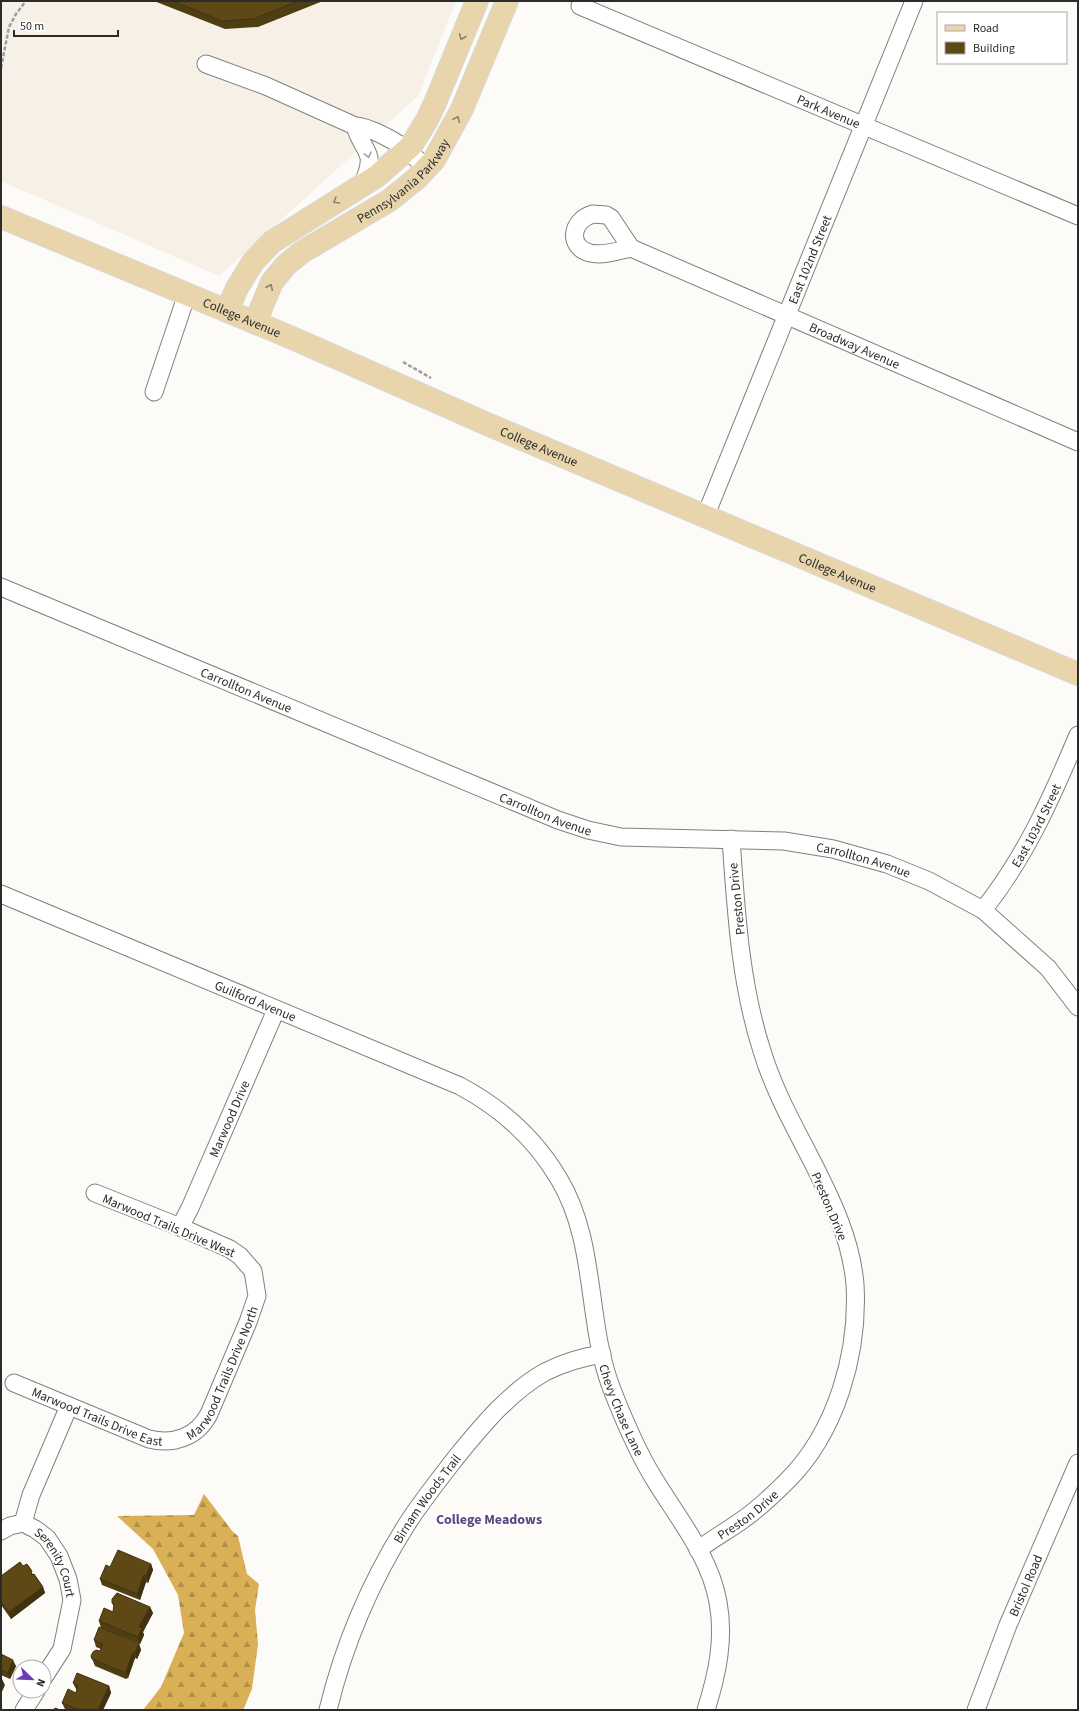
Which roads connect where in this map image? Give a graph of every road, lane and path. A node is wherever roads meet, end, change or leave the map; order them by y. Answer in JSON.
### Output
{"nodes":[{"id":1,"x":26,"y":1,"type":"edge"},
{"id":2,"x":477,"y":1,"type":"edge"},
{"id":3,"x":507,"y":1,"type":"edge"},
{"id":4,"x":914,"y":1,"type":"edge"},
{"id":5,"x":580,"y":6,"type":"dead end"},
{"id":6,"x":206,"y":64,"type":"dead end"},
{"id":7,"x":1,"y":68,"type":"edge"},
{"id":8,"x":863,"y":125,"type":"junction"},
{"id":9,"x":355,"y":126,"type":"junction"},
{"id":10,"x":408,"y":150,"type":"junction"},
{"id":11,"x":426,"y":168,"type":"junction"},
{"id":12,"x":362,"y":186,"type":"junction"},
{"id":13,"x":1078,"y":216,"type":"edge"},
{"id":14,"x":1,"y":217,"type":"edge"},
{"id":15,"x":631,"y":248,"type":"dead end"},
{"id":16,"x":187,"y":294,"type":"junction"},
{"id":17,"x":227,"y":311,"type":"junction"},
{"id":18,"x":786,"y":316,"type":"junction"},
{"id":19,"x":254,"y":322,"type":"junction"},
{"id":20,"x":154,"y":392,"type":"dead end"},
{"id":21,"x":1078,"y":442,"type":"edge"},
{"id":22,"x":705,"y":517,"type":"junction"},
{"id":23,"x":1,"y":587,"type":"edge"},
{"id":24,"x":1078,"y":674,"type":"edge"},
{"id":25,"x":1078,"y":735,"type":"edge"},
{"id":26,"x":730,"y":839,"type":"junction"},
{"id":27,"x":1,"y":894,"type":"edge"},
{"id":28,"x":983,"y":910,"type":"junction"},
{"id":29,"x":1078,"y":1007,"type":"edge"},
{"id":30,"x":276,"y":1010,"type":"junction"},
{"id":31,"x":506,"y":1114,"type":"joint"},
{"id":32,"x":95,"y":1193,"type":"dead end"},
{"id":33,"x":180,"y":1227,"type":"junction"},
{"id":34,"x":255,"y":1276,"type":"joint"},
{"id":35,"x":602,"y":1354,"type":"junction"},
{"id":36,"x":14,"y":1383,"type":"dead end"},
{"id":37,"x":69,"y":1406,"type":"junction"},
{"id":38,"x":182,"y":1439,"type":"joint"},
{"id":39,"x":1078,"y":1463,"type":"edge"},
{"id":40,"x":23,"y":1523,"type":"junction"},
{"id":41,"x":1,"y":1531,"type":"edge"},
{"id":42,"x":698,"y":1550,"type":"junction"},
{"id":43,"x":52,"y":1665,"type":"edge"},
{"id":44,"x":31,"y":1699,"type":"edge"},
{"id":45,"x":24,"y":1710,"type":"edge"},
{"id":46,"x":328,"y":1710,"type":"edge"},
{"id":47,"x":706,"y":1710,"type":"edge"},
{"id":48,"x":976,"y":1710,"type":"edge"}],
"edges":[{"from":1,"to":7,"type":"path"},
{"from":2,"to":10,"type":"main road","name":"Pennsylvania Parkway","one_way":true},
{"from":11,"to":3,"type":"main road","name":"Pennsylvania Parkway","one_way":true},
{"from":4,"to":8,"type":"street","name":"East 102nd Street"},
{"from":5,"to":8,"type":"street","name":"Park Avenue"},
{"from":6,"to":9,"type":"street"},
{"from":8,"to":13,"type":"street","name":"Park Avenue"},
{"from":8,"to":18,"type":"street","name":"East 102nd Street"},
{"from":9,"to":10,"type":"street"},
{"from":9,"to":12,"type":"street","one_way":true},
{"from":10,"to":11,"type":"street"},
{"from":10,"to":12,"type":"main road","name":"Pennsylvania Parkway"},
{"from":19,"to":11,"type":"main road","name":"Pennsylvania Parkway","one_way":true},
{"from":12,"to":17,"type":"main road","name":"Pennsylvania Parkway","one_way":true},
{"from":14,"to":16,"type":"main road","name":"College Avenue"},
{"from":15,"to":18,"type":"street","name":"Broadway Avenue"},
{"from":16,"to":17,"type":"main road","name":"College Avenue"},
{"from":16,"to":20,"type":"street"},
{"from":17,"to":19,"type":"main road","name":"College Avenue"},
{"from":18,"to":21,"type":"street","name":"Broadway Avenue"},
{"from":18,"to":22,"type":"street","name":"East 102nd Street"},
{"from":19,"to":22,"type":"main road","name":"College Avenue"},
{"from":22,"to":24,"type":"main road","name":"College Avenue"},
{"from":23,"to":26,"type":"street","name":"Carrollton Avenue"},
{"from":25,"to":28,"type":"street","name":"East 103rd Street"},
{"from":26,"to":28,"type":"street","name":"Carrollton Avenue"},
{"from":26,"to":42,"type":"street","name":"Preston Drive"},
{"from":27,"to":30,"type":"street","name":"Guilford Avenue"},
{"from":28,"to":29,"type":"street","name":"Carrollton Avenue"},
{"from":30,"to":31,"type":"street","name":"Guilford Avenue"},
{"from":30,"to":33,"type":"street","name":"Marwood Drive"},
{"from":31,"to":35,"type":"street","name":"Chevy Chase Lane"},
{"from":32,"to":33,"type":"street","name":"Marwood Trails Drive West"},
{"from":33,"to":34,"type":"street","name":"Marwood Trails Drive West"},
{"from":34,"to":38,"type":"street","name":"Marwood Trails Drive North"},
{"from":35,"to":42,"type":"street","name":"Chevy Chase Lane"},
{"from":35,"to":46,"type":"street","name":"Birnam Woods Trail"},
{"from":36,"to":37,"type":"street","name":"Marwood Trails Drive East"},
{"from":37,"to":38,"type":"street","name":"Marwood Trails Drive East"},
{"from":37,"to":40,"type":"street"},
{"from":39,"to":48,"type":"street","name":"Bristol Road"},
{"from":40,"to":41,"type":"street"},
{"from":40,"to":43,"type":"street","name":"Serenity Court"},
{"from":42,"to":47,"type":"street","name":"Chevy Chase Lane"},
{"from":44,"to":45,"type":"street"}]}
